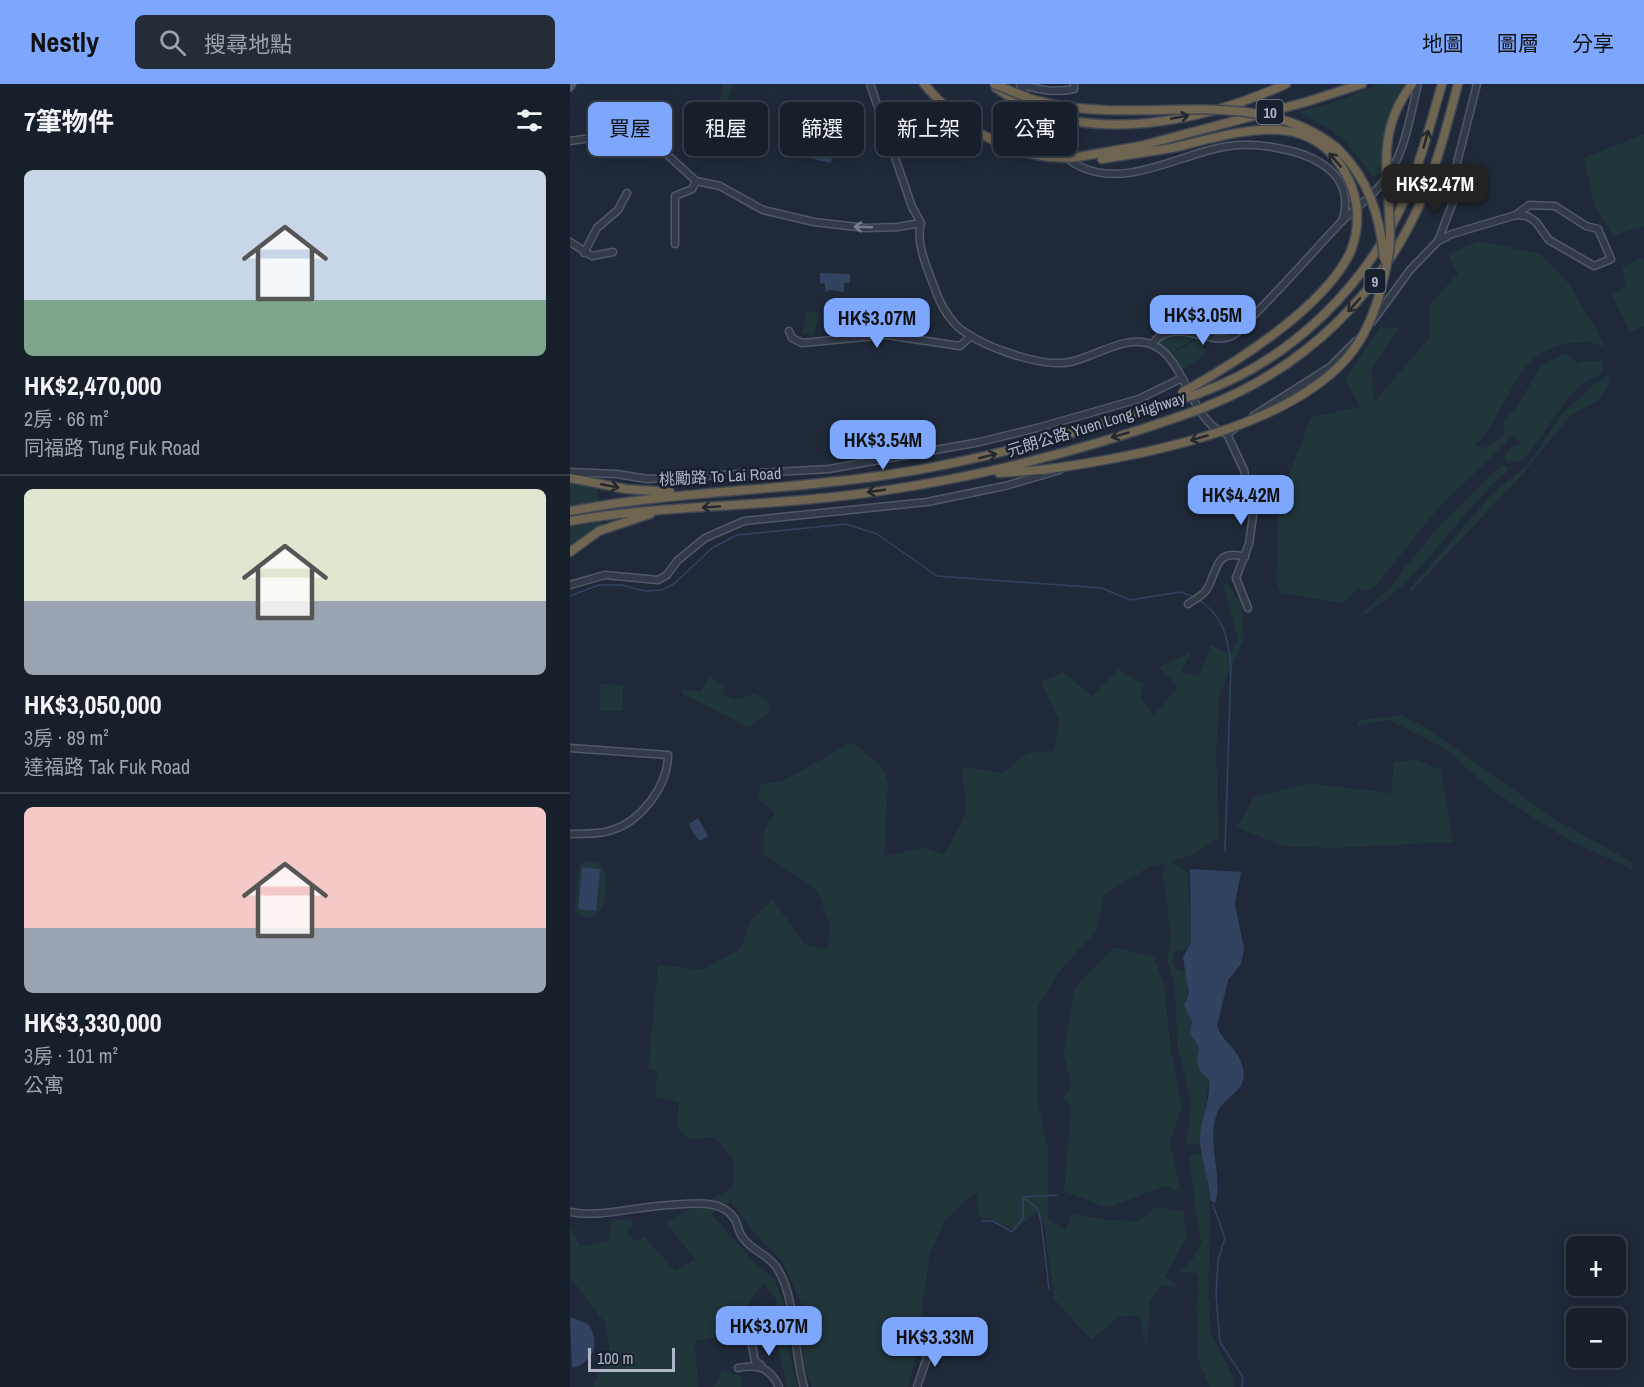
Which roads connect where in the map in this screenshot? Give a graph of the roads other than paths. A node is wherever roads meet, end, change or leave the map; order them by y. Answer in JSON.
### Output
{"nodes":[{"id":1,"x":870,"y":84,"type":"edge"},
{"id":2,"x":924,"y":84,"type":"edge"},
{"id":3,"x":992,"y":84,"type":"edge"},
{"id":4,"x":1020,"y":84,"type":"edge"},
{"id":5,"x":1074,"y":84,"type":"edge"},
{"id":6,"x":1286,"y":84,"type":"edge"},
{"id":7,"x":1362,"y":84,"type":"edge"},
{"id":8,"x":1412,"y":84,"type":"edge"},
{"id":9,"x":1418,"y":84,"type":"edge"},
{"id":10,"x":1442,"y":84,"type":"edge"},
{"id":11,"x":1458,"y":84,"type":"edge"},
{"id":12,"x":1478,"y":84,"type":"edge"},
{"id":13,"x":570,"y":141,"type":"edge"},
{"id":14,"x":1072,"y":158,"type":"junction"},
{"id":15,"x":696,"y":181,"type":"junction"},
{"id":16,"x":627,"y":193,"type":"dead end"},
{"id":17,"x":1516,"y":215,"type":"junction"},
{"id":18,"x":1342,"y":221,"type":"junction"},
{"id":19,"x":921,"y":223,"type":"junction"},
{"id":20,"x":1438,"y":241,"type":"junction"},
{"id":21,"x":570,"y":242,"type":"edge"},
{"id":22,"x":675,"y":244,"type":"dead end"},
{"id":23,"x":613,"y":252,"type":"dead end"},
{"id":24,"x":584,"y":253,"type":"junction"},
{"id":25,"x":1385,"y":269,"type":"junction"},
{"id":26,"x":789,"y":331,"type":"dead end"},
{"id":27,"x":970,"y":336,"type":"junction"},
{"id":28,"x":1152,"y":344,"type":"junction"},
{"id":29,"x":1182,"y":378,"type":"junction"},
{"id":30,"x":1195,"y":390,"type":"junction"},
{"id":31,"x":1227,"y":434,"type":"junction"},
{"id":32,"x":1072,"y":466,"type":"dead end"},
{"id":33,"x":570,"y":472,"type":"edge"},
{"id":34,"x":981,"y":474,"type":"junction"},
{"id":35,"x":570,"y":478,"type":"edge"},
{"id":36,"x":691,"y":494,"type":"junction"},
{"id":37,"x":660,"y":511,"type":"junction"},
{"id":38,"x":574,"y":515,"type":"edge"},
{"id":39,"x":570,"y":552,"type":"edge"},
{"id":40,"x":1245,"y":556,"type":"junction"},
{"id":41,"x":570,"y":585,"type":"edge"},
{"id":42,"x":1188,"y":603,"type":"dead end"},
{"id":43,"x":1248,"y":608,"type":"dead end"},
{"id":44,"x":570,"y":748,"type":"edge"},
{"id":45,"x":570,"y":834,"type":"edge"},
{"id":46,"x":570,"y":1212,"type":"edge"},
{"id":47,"x":751,"y":1341,"type":"dead end"},
{"id":48,"x":932,"y":1343,"type":"dead end"},
{"id":49,"x":763,"y":1367,"type":"junction"},
{"id":50,"x":738,"y":1368,"type":"dead end"},
{"id":51,"x":778,"y":1387,"type":"edge"},
{"id":52,"x":804,"y":1387,"type":"edge"},
{"id":53,"x":917,"y":1387,"type":"edge"}],
"edges":[{"from":1,"to":19,"type":"street"},
{"from":2,"to":14,"type":"highway","number":"10","bridge":true},
{"from":3,"to":6,"type":"highway","number":"10","one_way":true,"bridge":true},
{"from":3,"to":25,"type":"highway","bridge":true},
{"from":4,"to":5,"type":"street"},
{"from":4,"to":18,"type":"street"},
{"from":7,"to":14,"type":"highway","number":"10","bridge":true},
{"from":8,"to":25,"type":"highway","bridge":true},
{"from":9,"to":18,"type":"street"},
{"from":30,"to":10,"type":"highway","name":"元朗公路 Yuen Long Highway","number":"9","one_way":true},
{"from":11,"to":34,"type":"highway","name":"元朗公路 Yuen Long Highway","number":"9","one_way":true,"bridge":true},
{"from":12,"to":20,"type":"street"},
{"from":13,"to":15,"type":"street"},
{"from":30,"to":14,"type":"highway","one_way":true,"bridge":true},
{"from":19,"to":15,"type":"street","one_way":true},
{"from":15,"to":22,"type":"street"},
{"from":16,"to":24,"type":"street"},
{"from":17,"to":17,"type":"street"},
{"from":17,"to":20,"type":"street"},
{"from":18,"to":28,"type":"street"},
{"from":19,"to":27,"type":"street"},
{"from":20,"to":31,"type":"street"},
{"from":21,"to":24,"type":"street"},
{"from":23,"to":24,"type":"street"},
{"from":25,"to":34,"type":"highway","one_way":true,"bridge":true},
{"from":26,"to":27,"type":"street"},
{"from":27,"to":28,"type":"street"},
{"from":28,"to":29,"type":"street"},
{"from":29,"to":31,"type":"street"},
{"from":29,"to":33,"type":"street","name":"桃勵路 To Lai Road"},
{"from":36,"to":30,"type":"highway","name":"元朗公路 Yuen Long Highway","number":"9","one_way":true,"bridge":true},
{"from":31,"to":40,"type":"street"},
{"from":32,"to":41,"type":"street"},
{"from":34,"to":37,"type":"highway","name":"元朗公路 Yuen Long Highway","number":"9","one_way":true},
{"from":35,"to":36,"type":"highway","one_way":true},
{"from":36,"to":38,"type":"highway","name":"元朗公路 Yuen Long Highway","number":"9"},
{"from":37,"to":38,"type":"highway","name":"元朗公路 Yuen Long Highway","number":"9"},
{"from":37,"to":39,"type":"highway","number":"9"},
{"from":40,"to":42,"type":"street"},
{"from":40,"to":43,"type":"street"},
{"from":44,"to":45,"type":"street"},
{"from":46,"to":52,"type":"street"},
{"from":47,"to":49,"type":"street"},
{"from":48,"to":53,"type":"street"},
{"from":49,"to":50,"type":"street"},
{"from":49,"to":51,"type":"street"}]}
